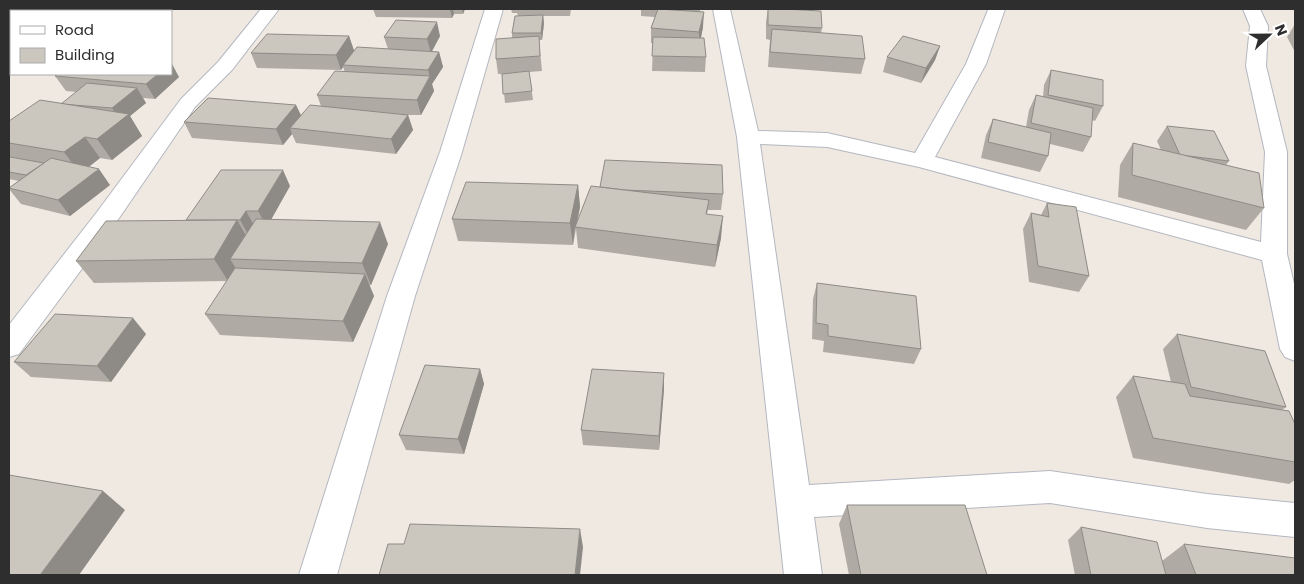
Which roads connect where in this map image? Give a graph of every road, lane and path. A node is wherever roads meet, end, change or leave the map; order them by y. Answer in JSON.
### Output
{"nodes":[{"id":1,"x":270,"y":9,"type":"edge"},
{"id":2,"x":494,"y":9,"type":"edge"},
{"id":3,"x":721,"y":9,"type":"edge"},
{"id":4,"x":1252,"y":9,"type":"edge"},
{"id":5,"x":997,"y":10,"type":"dead end"},
{"id":6,"x":748,"y":137,"type":"junction"},
{"id":7,"x":1286,"y":153,"type":"edge"},
{"id":8,"x":922,"y":161,"type":"junction"},
{"id":9,"x":1274,"y":254,"type":"junction"},
{"id":10,"x":1290,"y":308,"type":"edge"},
{"id":11,"x":9,"y":346,"type":"edge"},
{"id":12,"x":1295,"y":349,"type":"edge"},
{"id":13,"x":794,"y":502,"type":"junction"},
{"id":14,"x":1295,"y":520,"type":"edge"},
{"id":15,"x":318,"y":575,"type":"edge"},
{"id":16,"x":803,"y":575,"type":"edge"}],
"edges":[{"from":1,"to":11,"type":"street"},
{"from":2,"to":15,"type":"street"},
{"from":3,"to":6,"type":"street"},
{"from":4,"to":7,"type":"street"},
{"from":5,"to":8,"type":"street"},
{"from":6,"to":8,"type":"street"},
{"from":6,"to":13,"type":"street"},
{"from":7,"to":9,"type":"street"},
{"from":8,"to":9,"type":"street"},
{"from":9,"to":10,"type":"street"},
{"from":10,"to":12,"type":"street"},
{"from":13,"to":14,"type":"street"},
{"from":13,"to":16,"type":"street"}]}
